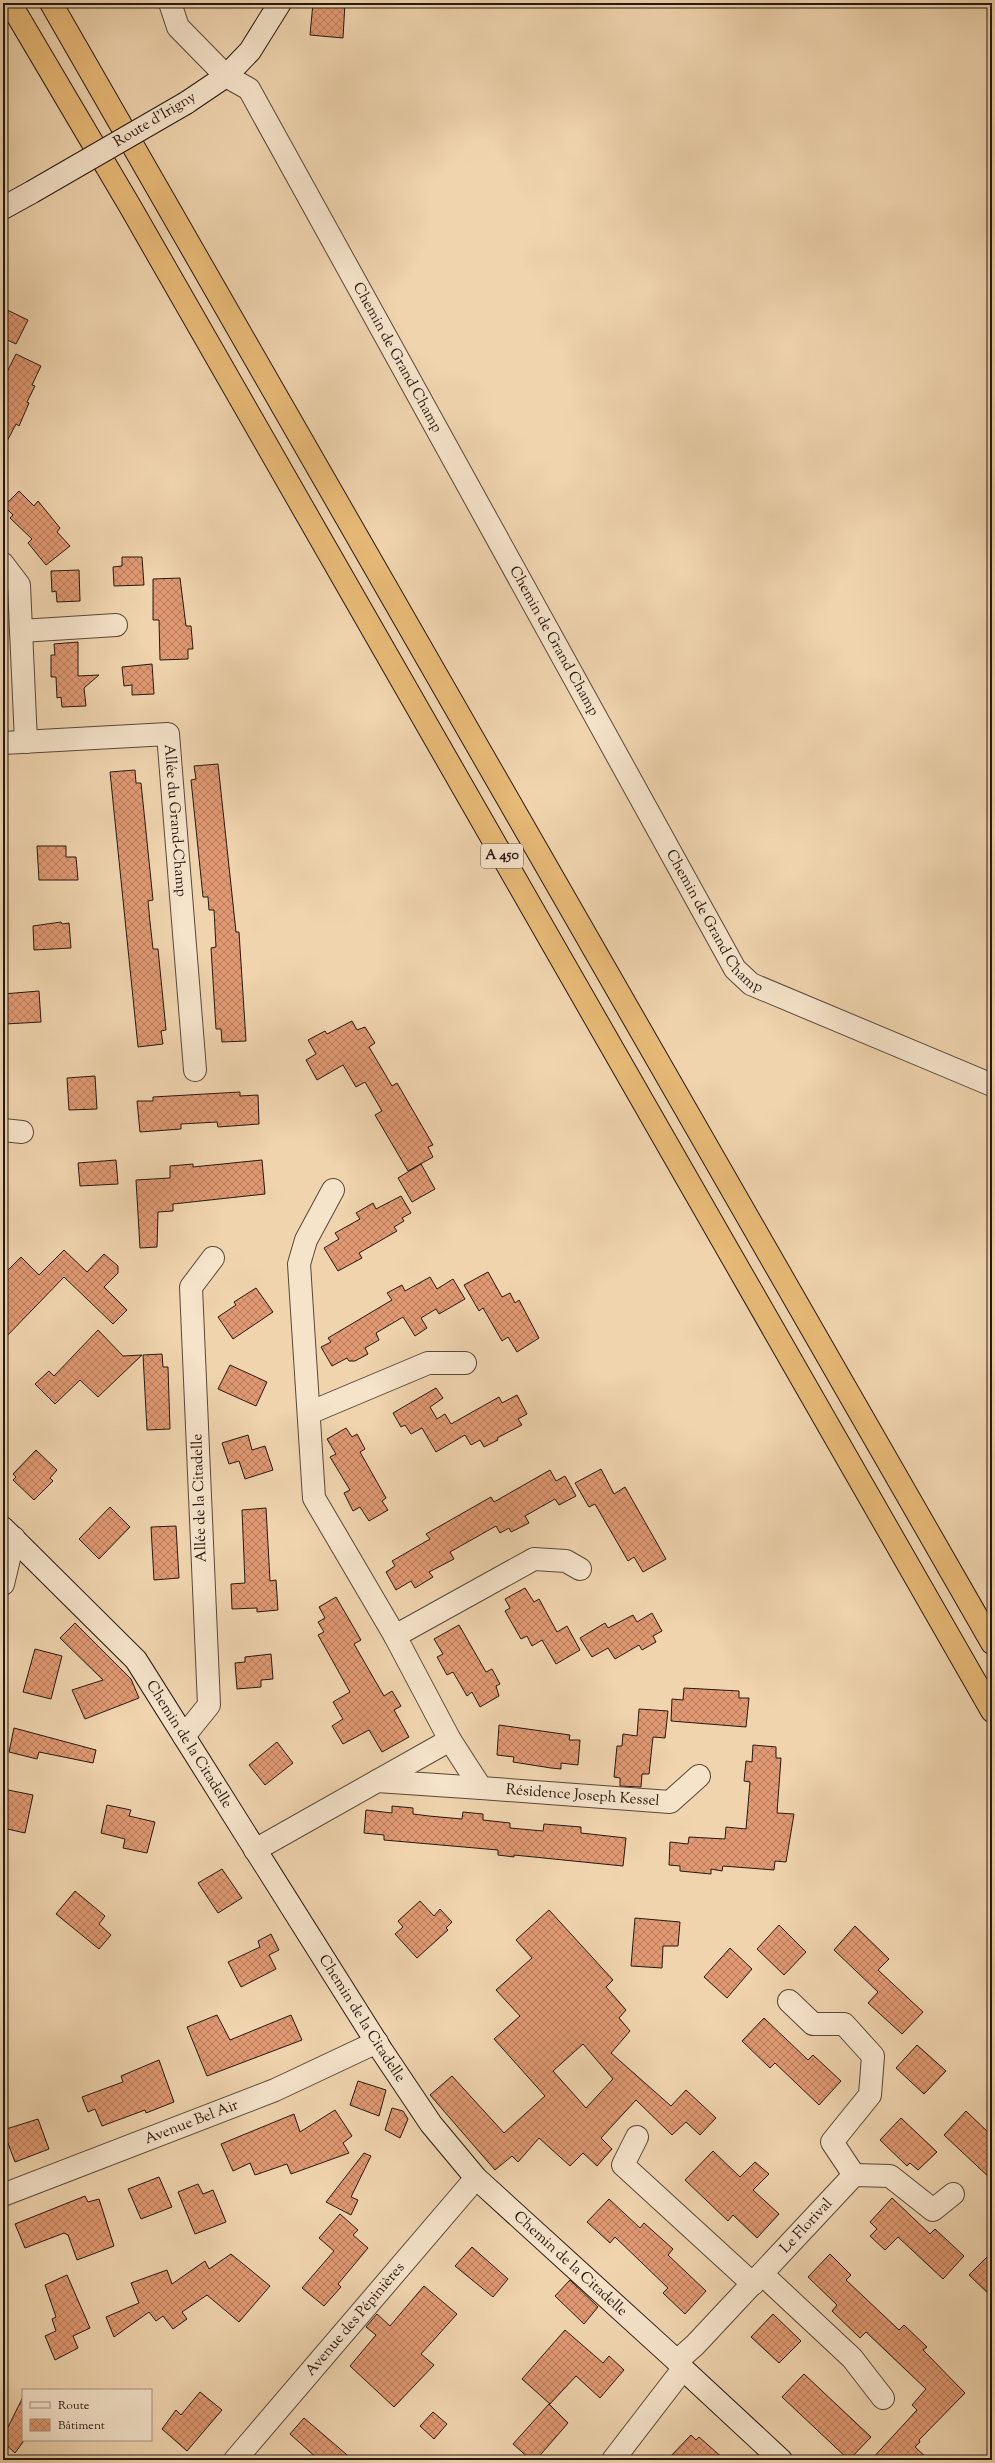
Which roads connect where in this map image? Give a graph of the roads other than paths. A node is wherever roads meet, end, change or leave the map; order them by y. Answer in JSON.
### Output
{"nodes":[{"id":1,"x":10,"y":3,"type":"edge"},
{"id":2,"x":51,"y":3,"type":"edge"},
{"id":3,"x":170,"y":3,"type":"edge"},
{"id":4,"x":280,"y":3,"type":"edge"},
{"id":5,"x":226,"y":76,"type":"junction"},
{"id":6,"x":3,"y":208,"type":"edge"},
{"id":7,"x":3,"y":564,"type":"edge"},
{"id":8,"x":116,"y":625,"type":"dead end"},
{"id":9,"x":21,"y":631,"type":"junction"},
{"id":10,"x":26,"y":742,"type":"junction"},
{"id":11,"x":3,"y":743,"type":"edge"},
{"id":12,"x":195,"y":1070,"type":"dead end"},
{"id":13,"x":992,"y":1085,"type":"edge"},
{"id":14,"x":333,"y":1190,"type":"dead end"},
{"id":15,"x":213,"y":1258,"type":"dead end"},
{"id":16,"x":465,"y":1363,"type":"dead end"},
{"id":17,"x":308,"y":1413,"type":"junction"},
{"id":18,"x":9,"y":1533,"type":"edge"},
{"id":19,"x":580,"y":1569,"type":"dead end"},
{"id":20,"x":3,"y":1584,"type":"edge"},
{"id":21,"x":395,"y":1636,"type":"junction"},
{"id":22,"x":992,"y":1643,"type":"edge"},
{"id":23,"x":992,"y":1711,"type":"edge"},
{"id":24,"x":184,"y":1736,"type":"junction"},
{"id":25,"x":450,"y":1740,"type":"junction"},
{"id":26,"x":699,"y":1776,"type":"dead end"},
{"id":27,"x":377,"y":1781,"type":"junction"},
{"id":28,"x":482,"y":1788,"type":"junction"},
{"id":29,"x":256,"y":1850,"type":"junction"},
{"id":30,"x":789,"y":2001,"type":"dead end"},
{"id":31,"x":377,"y":2042,"type":"junction"},
{"id":32,"x":637,"y":2137,"type":"dead end"},
{"id":33,"x":854,"y":2175,"type":"junction"},
{"id":34,"x":476,"y":2178,"type":"junction"},
{"id":35,"x":954,"y":2194,"type":"dead end"},
{"id":36,"x":3,"y":2195,"type":"edge"},
{"id":37,"x":757,"y":2279,"type":"junction"},
{"id":38,"x":680,"y":2365,"type":"junction"},
{"id":39,"x":883,"y":2398,"type":"dead end"},
{"id":40,"x":235,"y":2460,"type":"edge"},
{"id":41,"x":613,"y":2460,"type":"edge"},
{"id":42,"x":781,"y":2460,"type":"edge"}],
"edges":[{"from":1,"to":23,"type":"highway","number":"A 450"},
{"from":2,"to":22,"type":"highway","number":"A 450"},
{"from":3,"to":5,"type":"street","name":"Chemin de Grand Champ"},
{"from":4,"to":5,"type":"street","name":"Route d'Irigny"},
{"from":5,"to":6,"type":"street","name":"Route d'Irigny","bridge":true},
{"from":5,"to":13,"type":"street","name":"Chemin de Grand Champ"},
{"from":7,"to":9,"type":"street"},
{"from":8,"to":9,"type":"street"},
{"from":9,"to":10,"type":"street"},
{"from":10,"to":11,"type":"street","name":"Allée du Grand-Champ"},
{"from":10,"to":12,"type":"street","name":"Allée du Grand-Champ"},
{"from":14,"to":17,"type":"street"},
{"from":15,"to":24,"type":"street","name":"Allée de la Citadelle"},
{"from":16,"to":17,"type":"street"},
{"from":17,"to":21,"type":"street"},
{"from":18,"to":20,"type":"street"},
{"from":18,"to":24,"type":"street","name":"Chemin de la Citadelle"},
{"from":19,"to":21,"type":"street"},
{"from":21,"to":25,"type":"street"},
{"from":24,"to":29,"type":"street","name":"Chemin de la Citadelle"},
{"from":25,"to":27,"type":"street"},
{"from":25,"to":28,"type":"street"},
{"from":26,"to":28,"type":"street","name":"Résidence Joseph Kessel"},
{"from":27,"to":28,"type":"street","name":"Résidence Joseph Kessel"},
{"from":27,"to":29,"type":"street"},
{"from":29,"to":31,"type":"street","name":"Chemin de la Citadelle"},
{"from":30,"to":33,"type":"street"},
{"from":31,"to":34,"type":"street","name":"Chemin de la Citadelle"},
{"from":31,"to":36,"type":"street","name":"Avenue Bel Air"},
{"from":32,"to":37,"type":"street"},
{"from":33,"to":35,"type":"street"},
{"from":33,"to":37,"type":"street","name":"Le Florival"},
{"from":34,"to":38,"type":"street","name":"Chemin de la Citadelle"},
{"from":34,"to":40,"type":"street","name":"Avenue des Pépinières"},
{"from":37,"to":38,"type":"street","name":"Le Florival"},
{"from":37,"to":39,"type":"street"},
{"from":38,"to":41,"type":"street","name":"Le Florival"},
{"from":38,"to":42,"type":"street","name":"Chemin de la Citadelle"}]}
